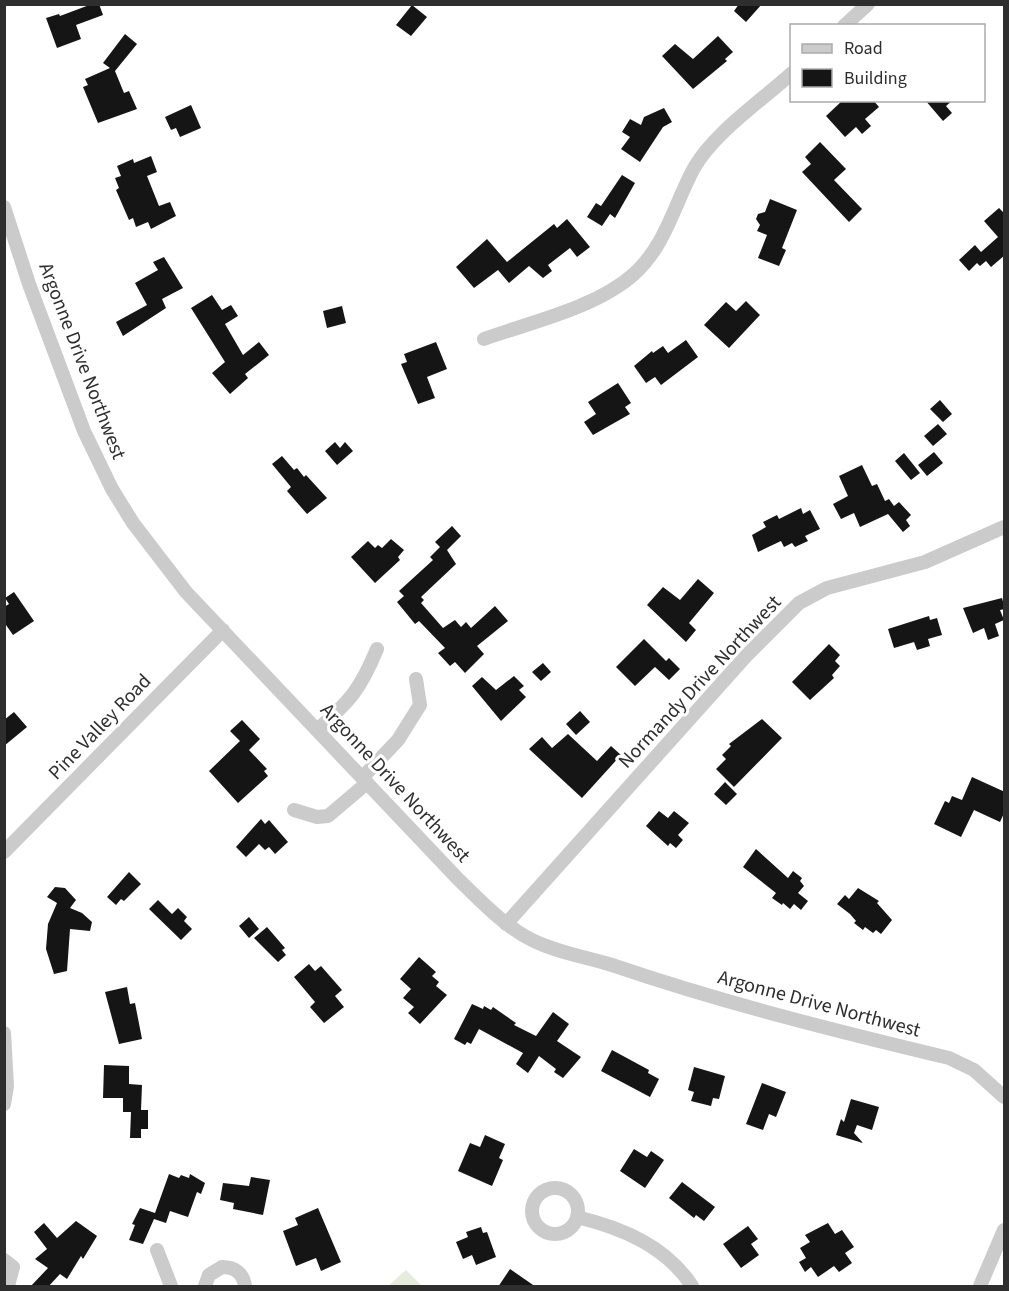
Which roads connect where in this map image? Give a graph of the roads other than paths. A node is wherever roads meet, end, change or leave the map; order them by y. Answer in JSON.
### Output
{"nodes":[{"id":1,"x":868,"y":4,"type":"edge"},
{"id":2,"x":846,"y":24,"type":"edge"},
{"id":3,"x":790,"y":75,"type":"edge"},
{"id":4,"x":4,"y":207,"type":"edge"},
{"id":5,"x":484,"y":339,"type":"dead end"},
{"id":6,"x":1005,"y":527,"type":"edge"},
{"id":7,"x":223,"y":630,"type":"junction"},
{"id":8,"x":377,"y":649,"type":"dead end"},
{"id":9,"x":416,"y":679,"type":"dead end"},
{"id":10,"x":317,"y":730,"type":"junction"},
{"id":11,"x":365,"y":780,"type":"junction"},
{"id":12,"x":294,"y":810,"type":"dead end"},
{"id":13,"x":4,"y":852,"type":"edge"},
{"id":14,"x":506,"y":924,"type":"junction"},
{"id":15,"x":4,"y":1033,"type":"edge"},
{"id":16,"x":1005,"y":1096,"type":"edge"},
{"id":17,"x":4,"y":1104,"type":"edge"},
{"id":18,"x":577,"y":1217,"type":"dead end"},
{"id":19,"x":1005,"y":1230,"type":"edge"},
{"id":20,"x":157,"y":1250,"type":"dead end"},
{"id":21,"x":4,"y":1260,"type":"edge"},
{"id":22,"x":8,"y":1287,"type":"edge"},
{"id":23,"x":171,"y":1287,"type":"edge"},
{"id":24,"x":205,"y":1287,"type":"edge"},
{"id":25,"x":245,"y":1287,"type":"edge"},
{"id":26,"x":692,"y":1287,"type":"edge"},
{"id":27,"x":980,"y":1287,"type":"edge"}],
"edges":[{"from":1,"to":2,"type":"street"},
{"from":3,"to":5,"type":"street"},
{"from":4,"to":7,"type":"street","name":"Argonne Drive Northwest"},
{"from":6,"to":14,"type":"street","name":"Normandy Drive Northwest"},
{"from":7,"to":10,"type":"street","name":"Argonne Drive Northwest"},
{"from":7,"to":13,"type":"street","name":"Pine Valley Road"},
{"from":8,"to":10,"type":"street"},
{"from":9,"to":11,"type":"street"},
{"from":10,"to":11,"type":"street","name":"Argonne Drive Northwest"},
{"from":11,"to":12,"type":"street"},
{"from":11,"to":14,"type":"street","name":"Argonne Drive Northwest"},
{"from":14,"to":16,"type":"street","name":"Argonne Drive Northwest"},
{"from":15,"to":17,"type":"street"},
{"from":18,"to":26,"type":"street"},
{"from":19,"to":27,"type":"street"},
{"from":20,"to":23,"type":"street"},
{"from":21,"to":22,"type":"street"},
{"from":24,"to":25,"type":"street"}]}
